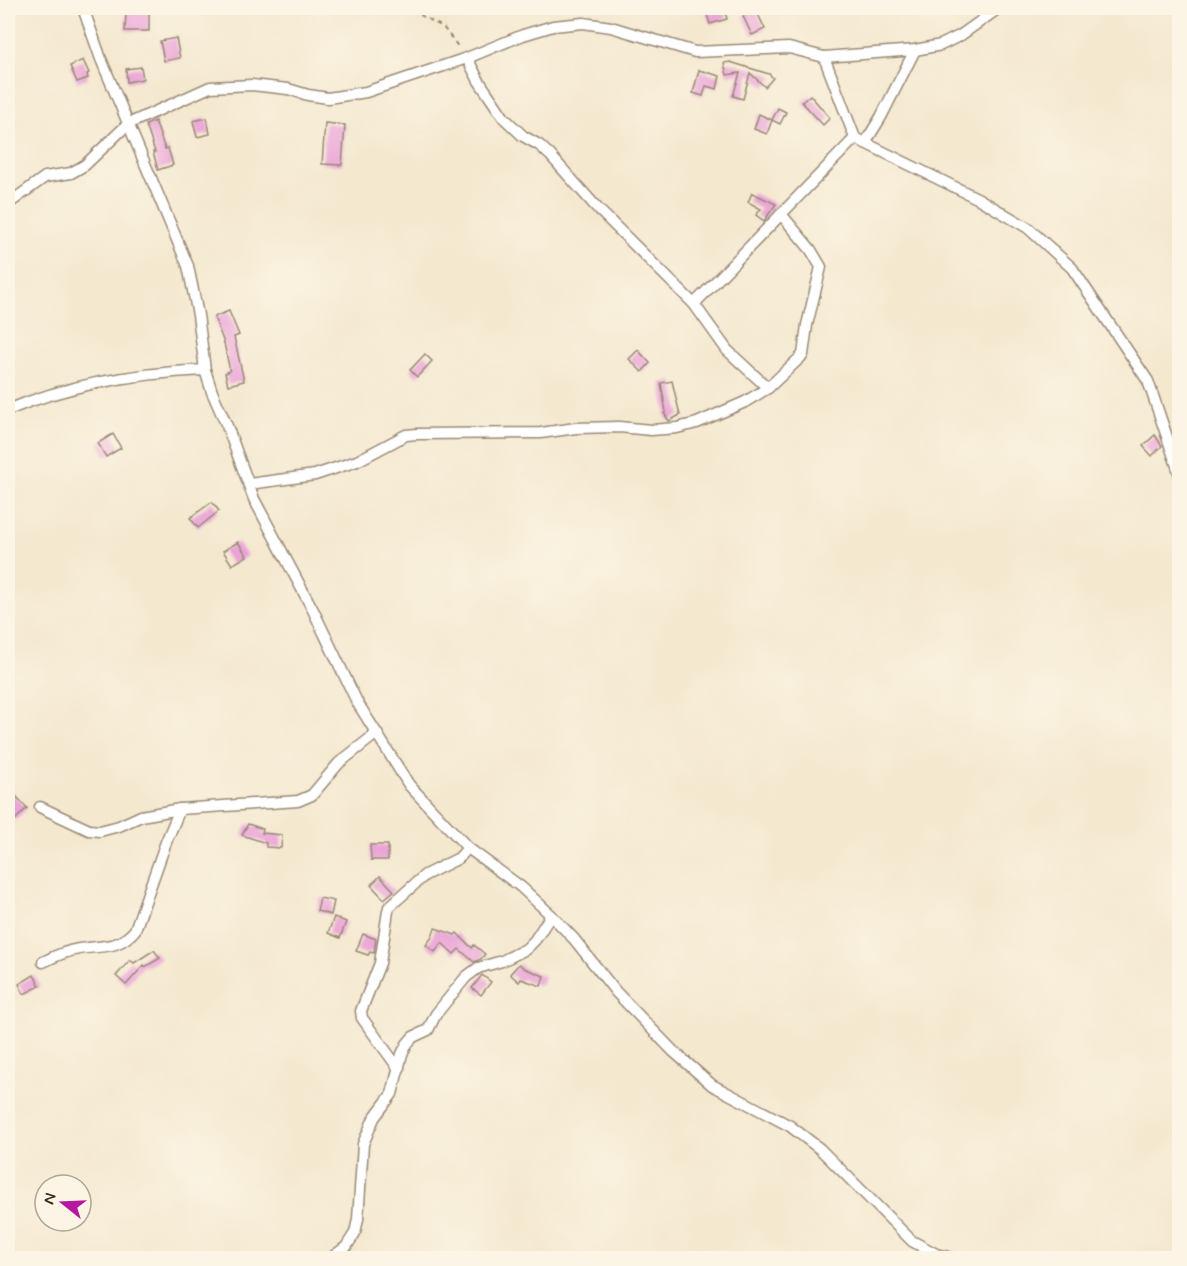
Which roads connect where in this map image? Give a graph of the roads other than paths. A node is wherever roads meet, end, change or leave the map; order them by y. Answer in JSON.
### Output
{"nodes":[{"id":1,"x":83,"y":8,"type":"edge"},
{"id":2,"x":999,"y":8,"type":"edge"},
{"id":3,"x":915,"y":50,"type":"junction"},
{"id":4,"x":824,"y":57,"type":"junction"},
{"id":5,"x":467,"y":58,"type":"junction"},
{"id":6,"x":128,"y":124,"type":"junction"},
{"id":7,"x":855,"y":138,"type":"junction"},
{"id":8,"x":865,"y":143,"type":"junction"},
{"id":9,"x":8,"y":204,"type":"edge"},
{"id":10,"x":782,"y":214,"type":"junction"},
{"id":11,"x":694,"y":304,"type":"junction"},
{"id":12,"x":206,"y":370,"type":"junction"},
{"id":13,"x":768,"y":388,"type":"junction"},
{"id":14,"x":8,"y":410,"type":"edge"},
{"id":15,"x":1179,"y":475,"type":"edge"},
{"id":16,"x":249,"y":484,"type":"junction"},
{"id":17,"x":377,"y":733,"type":"junction"},
{"id":18,"x":40,"y":807,"type":"dead end"},
{"id":19,"x":180,"y":809,"type":"junction"},
{"id":20,"x":468,"y":848,"type":"junction"},
{"id":21,"x":551,"y":915,"type":"junction"},
{"id":22,"x":43,"y":962,"type":"dead end"},
{"id":23,"x":399,"y":1070,"type":"junction"},
{"id":24,"x":331,"y":1258,"type":"edge"},
{"id":25,"x":952,"y":1258,"type":"edge"}],
"edges":[{"from":1,"to":6,"type":"street"},
{"from":2,"to":3,"type":"street"},
{"from":3,"to":4,"type":"street"},
{"from":3,"to":8,"type":"street"},
{"from":4,"to":5,"type":"street"},
{"from":4,"to":7,"type":"street"},
{"from":5,"to":6,"type":"street"},
{"from":5,"to":11,"type":"street"},
{"from":6,"to":9,"type":"street"},
{"from":6,"to":12,"type":"street"},
{"from":7,"to":8,"type":"street"},
{"from":7,"to":10,"type":"street"},
{"from":8,"to":15,"type":"street"},
{"from":10,"to":11,"type":"street"},
{"from":10,"to":13,"type":"street"},
{"from":11,"to":13,"type":"street"},
{"from":12,"to":14,"type":"street"},
{"from":12,"to":16,"type":"street"},
{"from":13,"to":16,"type":"street"},
{"from":16,"to":17,"type":"street"},
{"from":17,"to":19,"type":"street"},
{"from":17,"to":20,"type":"street"},
{"from":18,"to":19,"type":"street"},
{"from":19,"to":22,"type":"street"},
{"from":20,"to":21,"type":"street"},
{"from":20,"to":23,"type":"street"},
{"from":21,"to":23,"type":"street"},
{"from":21,"to":25,"type":"street"},
{"from":23,"to":24,"type":"street"}]}
